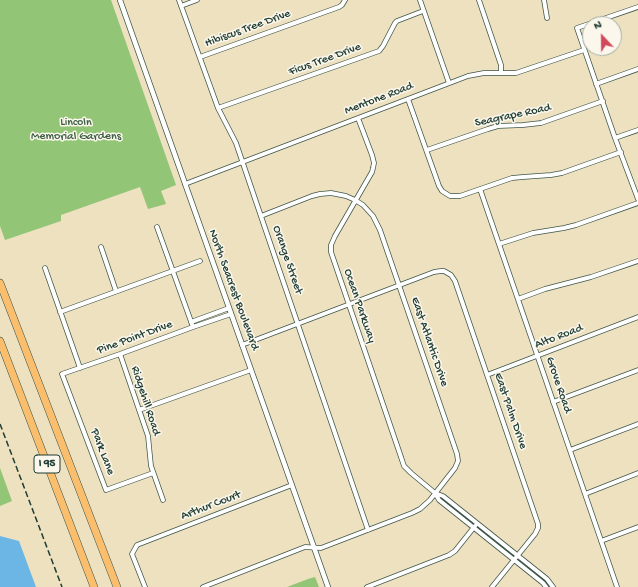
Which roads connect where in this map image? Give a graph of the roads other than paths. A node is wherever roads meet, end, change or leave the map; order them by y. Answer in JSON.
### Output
{"nodes":[{"id":1,"x":120,"y":0,"type":"edge"},
{"id":2,"x":180,"y":0,"type":"edge"},
{"id":3,"x":197,"y":0,"type":"edge"},
{"id":4,"x":345,"y":0,"type":"edge"},
{"id":5,"x":420,"y":0,"type":"edge"},
{"id":6,"x":479,"y":0,"type":"edge"},
{"id":7,"x":544,"y":0,"type":"edge"},
{"id":8,"x":182,"y":6,"type":"junction"},
{"id":9,"x":638,"y":7,"type":"edge"},
{"id":10,"x":423,"y":11,"type":"junction"},
{"id":11,"x":612,"y":16,"type":"edge"},
{"id":12,"x":547,"y":18,"type":"dead end"},
{"id":13,"x":582,"y":26,"type":"edge"},
{"id":14,"x":582,"y":44,"type":"edge"},
{"id":15,"x":582,"y":51,"type":"edge"},
{"id":16,"x":586,"y":56,"type":"edge"},
{"id":17,"x":200,"y":57,"type":"junction"},
{"id":18,"x":638,"y":69,"type":"edge"},
{"id":19,"x":501,"y":74,"type":"junction"},
{"id":20,"x":449,"y":83,"type":"junction"},
{"id":21,"x":596,"y":84,"type":"junction"},
{"id":22,"x":408,"y":99,"type":"junction"},
{"id":23,"x":602,"y":101,"type":"junction"},
{"id":24,"x":218,"y":108,"type":"junction"},
{"id":25,"x":358,"y":118,"type":"junction"},
{"id":26,"x":638,"y":130,"type":"edge"},
{"id":27,"x":615,"y":138,"type":"junction"},
{"id":28,"x":427,"y":150,"type":"junction"},
{"id":29,"x":621,"y":152,"type":"junction"},
{"id":30,"x":242,"y":162,"type":"junction"},
{"id":31,"x":185,"y":184,"type":"junction"},
{"id":32,"x":480,"y":189,"type":"junction"},
{"id":33,"x":637,"y":192,"type":"edge"},
{"id":34,"x":638,"y":199,"type":"edge"},
{"id":35,"x":355,"y":200,"type":"junction"},
{"id":36,"x":638,"y":203,"type":"edge"},
{"id":37,"x":261,"y":216,"type":"junction"},
{"id":38,"x":157,"y":227,"type":"dead end"},
{"id":39,"x":499,"y":244,"type":"junction"},
{"id":40,"x":101,"y":247,"type":"dead end"},
{"id":41,"x":200,"y":261,"type":"dead end"},
{"id":42,"x":638,"y":261,"type":"edge"},
{"id":43,"x":45,"y":268,"type":"dead end"},
{"id":44,"x":173,"y":271,"type":"junction"},
{"id":45,"x":0,"y":283,"type":"edge"},
{"id":46,"x":399,"y":285,"type":"junction"},
{"id":47,"x":116,"y":291,"type":"junction"},
{"id":48,"x":518,"y":299,"type":"junction"},
{"id":49,"x":348,"y":305,"type":"junction"},
{"id":50,"x":229,"y":308,"type":"junction"},
{"id":51,"x":60,"y":312,"type":"junction"},
{"id":52,"x":212,"y":314,"type":"junction"},
{"id":53,"x":231,"y":314,"type":"junction"},
{"id":54,"x":638,"y":317,"type":"edge"},
{"id":55,"x":214,"y":320,"type":"junction"},
{"id":56,"x":191,"y":322,"type":"junction"},
{"id":57,"x":298,"y":324,"type":"junction"},
{"id":58,"x":193,"y":327,"type":"junction"},
{"id":59,"x":0,"y":341,"type":"edge"},
{"id":60,"x":242,"y":345,"type":"junction"},
{"id":61,"x":120,"y":354,"type":"junction"},
{"id":62,"x":538,"y":356,"type":"junction"},
{"id":63,"x":80,"y":368,"type":"junction"},
{"id":64,"x":251,"y":370,"type":"junction"},
{"id":65,"x":638,"y":370,"type":"edge"},
{"id":66,"x":62,"y":374,"type":"joint"},
{"id":67,"x":487,"y":375,"type":"junction"},
{"id":68,"x":553,"y":402,"type":"junction"},
{"id":69,"x":138,"y":410,"type":"junction"},
{"id":70,"x":638,"y":424,"type":"edge"},
{"id":71,"x":570,"y":450,"type":"junction"},
{"id":72,"x":153,"y":473,"type":"junction"},
{"id":73,"x":638,"y":473,"type":"edge"},
{"id":74,"x":292,"y":485,"type":"junction"},
{"id":75,"x":435,"y":493,"type":"junction"},
{"id":76,"x":585,"y":494,"type":"junction"},
{"id":77,"x":163,"y":500,"type":"dead end"},
{"id":78,"x":477,"y":523,"type":"junction"},
{"id":79,"x":638,"y":527,"type":"edge"},
{"id":80,"x":474,"y":528,"type":"junction"},
{"id":81,"x":368,"y":530,"type":"junction"},
{"id":82,"x":601,"y":541,"type":"junction"},
{"id":83,"x":314,"y":547,"type":"junction"},
{"id":84,"x":516,"y":558,"type":"junction"},
{"id":85,"x":94,"y":587,"type":"edge"},
{"id":86,"x":117,"y":587,"type":"edge"},
{"id":87,"x":145,"y":587,"type":"edge"},
{"id":88,"x":203,"y":587,"type":"edge"},
{"id":89,"x":328,"y":587,"type":"edge"},
{"id":90,"x":367,"y":587,"type":"edge"},
{"id":91,"x":492,"y":587,"type":"edge"},
{"id":92,"x":546,"y":587,"type":"edge"},
{"id":93,"x":553,"y":587,"type":"edge"},
{"id":94,"x":617,"y":587,"type":"edge"}],
"edges":[{"from":1,"to":31,"type":"street","name":"North Seacrest Boulevard"},
{"from":2,"to":8,"type":"street","name":"Orange Street"},
{"from":3,"to":8,"type":"street"},
{"from":4,"to":17,"type":"street","name":"Hibiscus Tree Drive"},
{"from":5,"to":10,"type":"street"},
{"from":6,"to":19,"type":"street"},
{"from":7,"to":12,"type":"street"},
{"from":8,"to":17,"type":"street","name":"Orange Street"},
{"from":9,"to":11,"type":"street"},
{"from":10,"to":20,"type":"street"},
{"from":10,"to":24,"type":"street","name":"Ficus Tree Drive"},
{"from":13,"to":14,"type":"street"},
{"from":15,"to":19,"type":"street","name":"Mentone Road"},
{"from":16,"to":21,"type":"street"},
{"from":17,"to":24,"type":"street","name":"Orange Street"},
{"from":18,"to":21,"type":"street"},
{"from":19,"to":20,"type":"street","name":"Mentone Road"},
{"from":20,"to":22,"type":"street","name":"Mentone Road"},
{"from":21,"to":23,"type":"street"},
{"from":22,"to":25,"type":"street","name":"Mentone Road"},
{"from":22,"to":28,"type":"street"},
{"from":23,"to":27,"type":"street"},
{"from":23,"to":28,"type":"street","name":"Seagrape Road"},
{"from":24,"to":30,"type":"street","name":"Orange Street"},
{"from":25,"to":30,"type":"street","name":"Mentone Road"},
{"from":25,"to":35,"type":"street","name":"Ocean Parkway"},
{"from":26,"to":27,"type":"street"},
{"from":27,"to":29,"type":"street"},
{"from":28,"to":32,"type":"street"},
{"from":29,"to":32,"type":"street"},
{"from":29,"to":33,"type":"street"},
{"from":30,"to":31,"type":"street","name":"Mentone Road"},
{"from":30,"to":37,"type":"street","name":"Orange Street"},
{"from":31,"to":50,"type":"street","name":"North Seacrest Boulevard"},
{"from":32,"to":39,"type":"street","name":"Grove Road"},
{"from":33,"to":34,"type":"street"},
{"from":35,"to":37,"type":"street"},
{"from":35,"to":46,"type":"street","name":"East Atlantic Drive"},
{"from":35,"to":49,"type":"street","name":"Ocean Parkway"},
{"from":36,"to":39,"type":"street"},
{"from":37,"to":57,"type":"street","name":"Orange Street"},
{"from":38,"to":44,"type":"street"},
{"from":39,"to":48,"type":"street","name":"Grove Road"},
{"from":40,"to":47,"type":"street"},
{"from":41,"to":44,"type":"street"},
{"from":42,"to":48,"type":"street"},
{"from":43,"to":51,"type":"street"},
{"from":44,"to":47,"type":"street"},
{"from":44,"to":56,"type":"street"},
{"from":45,"to":86,"type":"highway","number":"I 95"},
{"from":46,"to":49,"type":"street"},
{"from":46,"to":67,"type":"street","name":"East Palm Drive"},
{"from":46,"to":75,"type":"street","name":"East Atlantic Drive"},
{"from":47,"to":51,"type":"street"},
{"from":48,"to":62,"type":"street","name":"Grove Road"},
{"from":49,"to":57,"type":"street"},
{"from":49,"to":75,"type":"street","name":"Ocean Parkway"},
{"from":50,"to":52,"type":"street"},
{"from":50,"to":53,"type":"street","name":"North Seacrest Boulevard"},
{"from":51,"to":63,"type":"street"},
{"from":52,"to":55,"type":"street"},
{"from":52,"to":56,"type":"street"},
{"from":53,"to":55,"type":"street","name":"Pine Point Drive"},
{"from":53,"to":60,"type":"street","name":"North Seacrest Boulevard"},
{"from":54,"to":62,"type":"street","name":"Alto Road"},
{"from":55,"to":58,"type":"street","name":"Pine Point Drive"},
{"from":56,"to":58,"type":"street"},
{"from":57,"to":60,"type":"street"},
{"from":57,"to":81,"type":"street","name":"Orange Street"},
{"from":58,"to":61,"type":"street","name":"Pine Point Drive"},
{"from":59,"to":85,"type":"highway","number":"I 95"},
{"from":60,"to":64,"type":"street","name":"North Seacrest Boulevard"},
{"from":61,"to":63,"type":"street","name":"Pine Point Drive"},
{"from":61,"to":69,"type":"street","name":"Ridgehill Road"},
{"from":62,"to":67,"type":"street","name":"Alto Road"},
{"from":62,"to":68,"type":"street","name":"Grove Road"},
{"from":63,"to":66,"type":"street","name":"Pine Point Drive"},
{"from":64,"to":69,"type":"street"},
{"from":64,"to":74,"type":"street","name":"North Seacrest Boulevard"},
{"from":65,"to":68,"type":"street"},
{"from":66,"to":72,"type":"street","name":"Park Lane"},
{"from":67,"to":84,"type":"street","name":"East Palm Drive"},
{"from":68,"to":71,"type":"street","name":"Grove Road"},
{"from":69,"to":72,"type":"street","name":"Ridgehill Road"},
{"from":70,"to":71,"type":"street"},
{"from":71,"to":76,"type":"street","name":"Grove Road"},
{"from":72,"to":77,"type":"street","name":"Ridgehill Road"},
{"from":73,"to":76,"type":"street"},
{"from":74,"to":83,"type":"street","name":"North Seacrest Boulevard"},
{"from":74,"to":87,"type":"street","name":"Arthur Court"},
{"from":75,"to":78,"type":"street","name":"Ocean Parkway"},
{"from":75,"to":80,"type":"street","name":"Ocean Parkway"},
{"from":75,"to":81,"type":"street","name":"East Atlantic Drive"},
{"from":76,"to":82,"type":"street","name":"Grove Road"},
{"from":78,"to":80,"type":"street"},
{"from":78,"to":84,"type":"street","name":"Ocean Parkway"},
{"from":79,"to":82,"type":"street"},
{"from":80,"to":84,"type":"street","name":"Ocean Parkway"},
{"from":80,"to":90,"type":"street"},
{"from":81,"to":83,"type":"street","name":"East Atlantic Drive"},
{"from":82,"to":94,"type":"street","name":"Grove Road"},
{"from":83,"to":88,"type":"street","name":"East Atlantic Drive"},
{"from":83,"to":89,"type":"street","name":"North Seacrest Boulevard"},
{"from":84,"to":91,"type":"street","name":"East Palm Drive"},
{"from":84,"to":92,"type":"street","name":"Ocean Parkway"},
{"from":84,"to":93,"type":"street","name":"Ocean Parkway"}]}
